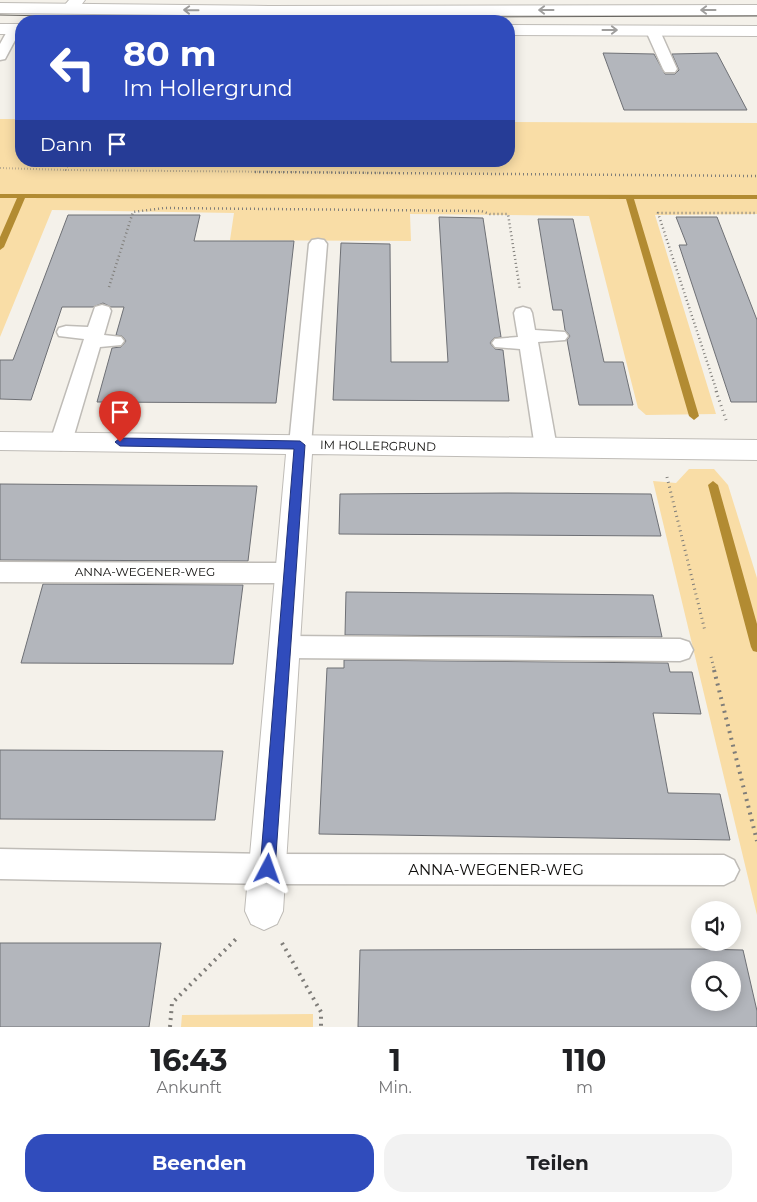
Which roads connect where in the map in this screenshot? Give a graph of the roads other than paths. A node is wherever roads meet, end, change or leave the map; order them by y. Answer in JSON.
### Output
{"nodes":[{"id":1,"x":74,"y":4,"type":"edge"},
{"id":2,"x":0,"y":8,"type":"edge"},
{"id":3,"x":757,"y":10,"type":"edge"},
{"id":4,"x":12,"y":29,"type":"edge"},
{"id":5,"x":515,"y":30,"type":"edge"},
{"id":6,"x":653,"y":31,"type":"junction"},
{"id":7,"x":757,"y":31,"type":"edge"},
{"id":8,"x":0,"y":56,"type":"edge"},
{"id":9,"x":670,"y":69,"type":"dead end"},
{"id":10,"x":318,"y":244,"type":"dead end"},
{"id":11,"x":102,"y":311,"type":"dead end"},
{"id":12,"x":523,"y":313,"type":"dead end"},
{"id":13,"x":66,"y":332,"type":"dead end"},
{"id":14,"x":558,"y":336,"type":"dead end"},
{"id":15,"x":93,"y":337,"type":"junction"},
{"id":16,"x":528,"y":339,"type":"junction"},
{"id":17,"x":114,"y":341,"type":"dead end"},
{"id":18,"x":502,"y":343,"type":"dead end"},
{"id":19,"x":0,"y":440,"type":"edge"},
{"id":20,"x":61,"y":442,"type":"junction"},
{"id":21,"x":300,"y":445,"type":"junction"},
{"id":22,"x":546,"y":448,"type":"junction"},
{"id":23,"x":746,"y":450,"type":"edge"},
{"id":24,"x":0,"y":572,"type":"edge"},
{"id":25,"x":290,"y":573,"type":"junction"},
{"id":26,"x":285,"y":647,"type":"junction"},
{"id":27,"x":680,"y":650,"type":"dead end"},
{"id":28,"x":0,"y":864,"type":"edge"},
{"id":29,"x":268,"y":869,"type":"junction"},
{"id":30,"x":724,"y":870,"type":"dead end"},
{"id":31,"x":264,"y":911,"type":"road end"}],
"edges":[{"from":1,"to":2,"type":"main road"},
{"from":3,"to":1,"type":"main road","one_way":true},
{"from":4,"to":8,"type":"lane"},
{"from":5,"to":6,"type":"main road","one_way":true},
{"from":6,"to":7,"type":"main road"},
{"from":6,"to":9,"type":"lane"},
{"from":10,"to":21,"type":"lane"},
{"from":11,"to":15,"type":"lane"},
{"from":12,"to":16,"type":"lane"},
{"from":13,"to":15,"type":"lane"},
{"from":14,"to":16,"type":"lane"},
{"from":15,"to":17,"type":"lane"},
{"from":15,"to":20,"type":"lane"},
{"from":16,"to":18,"type":"lane"},
{"from":16,"to":22,"type":"lane"},
{"from":19,"to":20,"type":"main road","name":"IM HOLLERGRUND"},
{"from":20,"to":21,"type":"main road","name":"IM HOLLERGRUND"},
{"from":21,"to":22,"type":"main road","name":"IM HOLLERGRUND"},
{"from":21,"to":25,"type":"main road"},
{"from":22,"to":23,"type":"main road","name":"IM HOLLERGRUND"},
{"from":24,"to":25,"type":"lane","name":"ANNA-WEGENER-WEG"},
{"from":25,"to":26,"type":"main road"},
{"from":26,"to":27,"type":"lane"},
{"from":26,"to":29,"type":"main road"},
{"from":28,"to":29,"type":"lane","name":"ANNA-WEGENER-WEG"},
{"from":29,"to":30,"type":"lane","name":"ANNA-WEGENER-WEG"},
{"from":29,"to":31,"type":"main road"}]}
